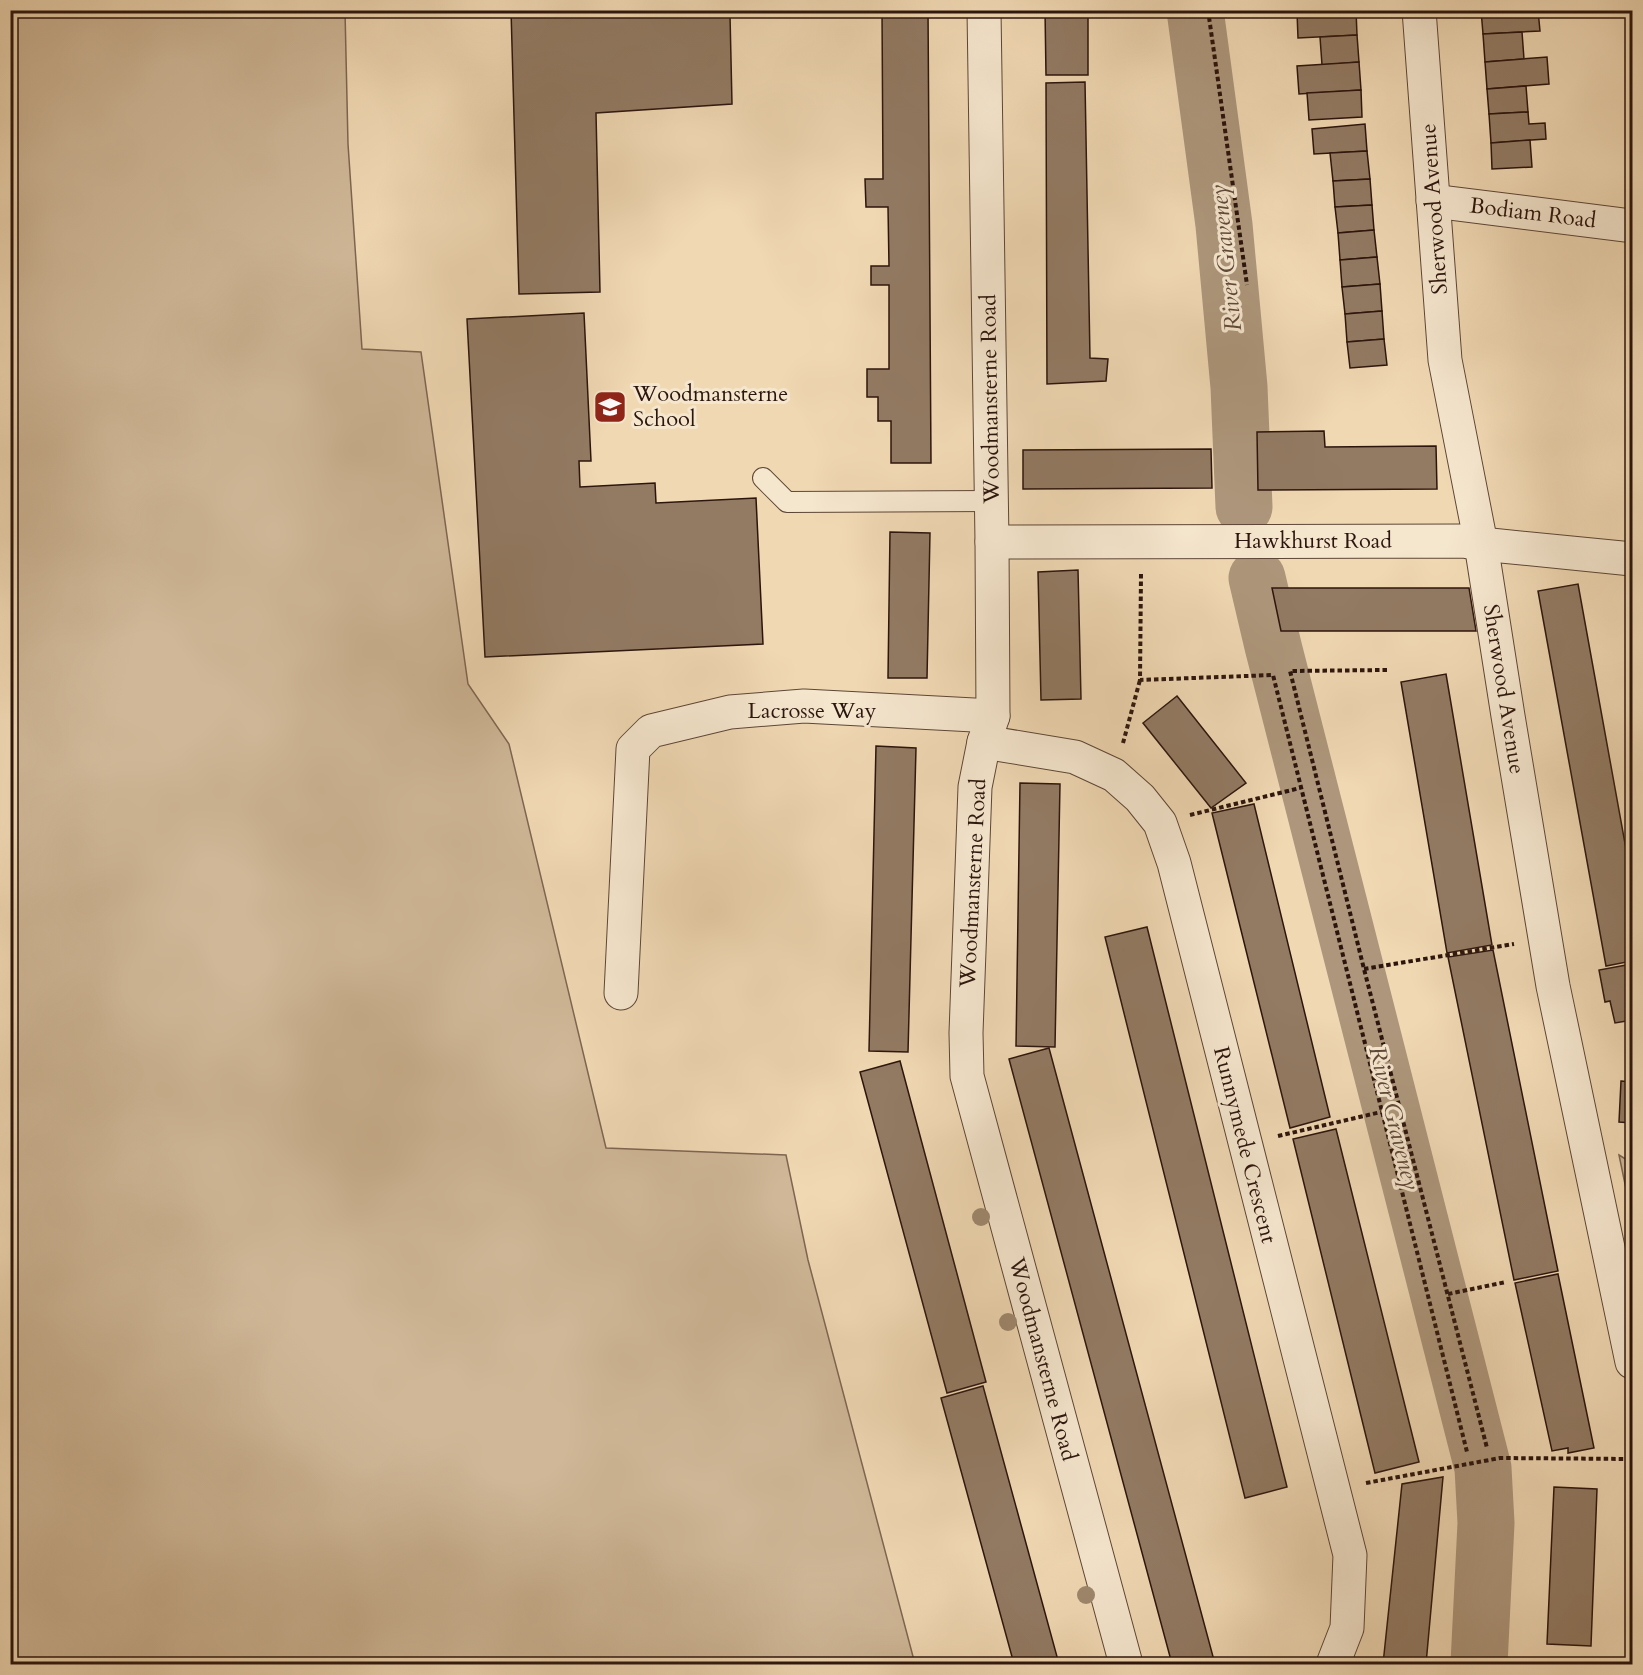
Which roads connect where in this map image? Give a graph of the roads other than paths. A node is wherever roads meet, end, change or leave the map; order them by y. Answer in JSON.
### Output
{"nodes":[{"id":1,"x":984,"y":10,"type":"edge"},
{"id":2,"x":1419,"y":10,"type":"edge"},
{"id":3,"x":1433,"y":201,"type":"junction"},
{"id":4,"x":1632,"y":226,"type":"edge"},
{"id":5,"x":763,"y":478,"type":"dead end"},
{"id":6,"x":991,"y":501,"type":"junction"},
{"id":7,"x":992,"y":542,"type":"junction"},
{"id":8,"x":1481,"y":544,"type":"junction"},
{"id":9,"x":1632,"y":559,"type":"edge"},
{"id":10,"x":988,"y":729,"type":"junction"},
{"id":11,"x":621,"y":993,"type":"dead end"},
{"id":12,"x":1628,"y":1317,"type":"edge"},
{"id":13,"x":1632,"y":1362,"type":"edge"},
{"id":14,"x":1126,"y":1665,"type":"edge"},
{"id":15,"x":1333,"y":1665,"type":"edge"}],
"edges":[{"from":1,"to":6,"type":"street","name":"Woodmansterne Road"},
{"from":2,"to":3,"type":"street","name":"Sherwood Avenue"},
{"from":3,"to":4,"type":"street","name":"Bodiam Road"},
{"from":3,"to":8,"type":"street","name":"Sherwood Avenue"},
{"from":5,"to":6,"type":"lane"},
{"from":6,"to":7,"type":"street","name":"Woodmansterne Road"},
{"from":7,"to":8,"type":"street","name":"Hawkhurst Road"},
{"from":7,"to":10,"type":"street","name":"Woodmansterne Road"},
{"from":8,"to":9,"type":"street","name":"Hawkhurst Road"},
{"from":8,"to":12,"type":"street","name":"Sherwood Avenue"},
{"from":10,"to":11,"type":"street","name":"Lacrosse Way"},
{"from":10,"to":14,"type":"street","name":"Woodmansterne Road"},
{"from":10,"to":15,"type":"street","name":"Runnymede Crescent"},
{"from":12,"to":13,"type":"street","name":"Sherwood Avenue"}]}
